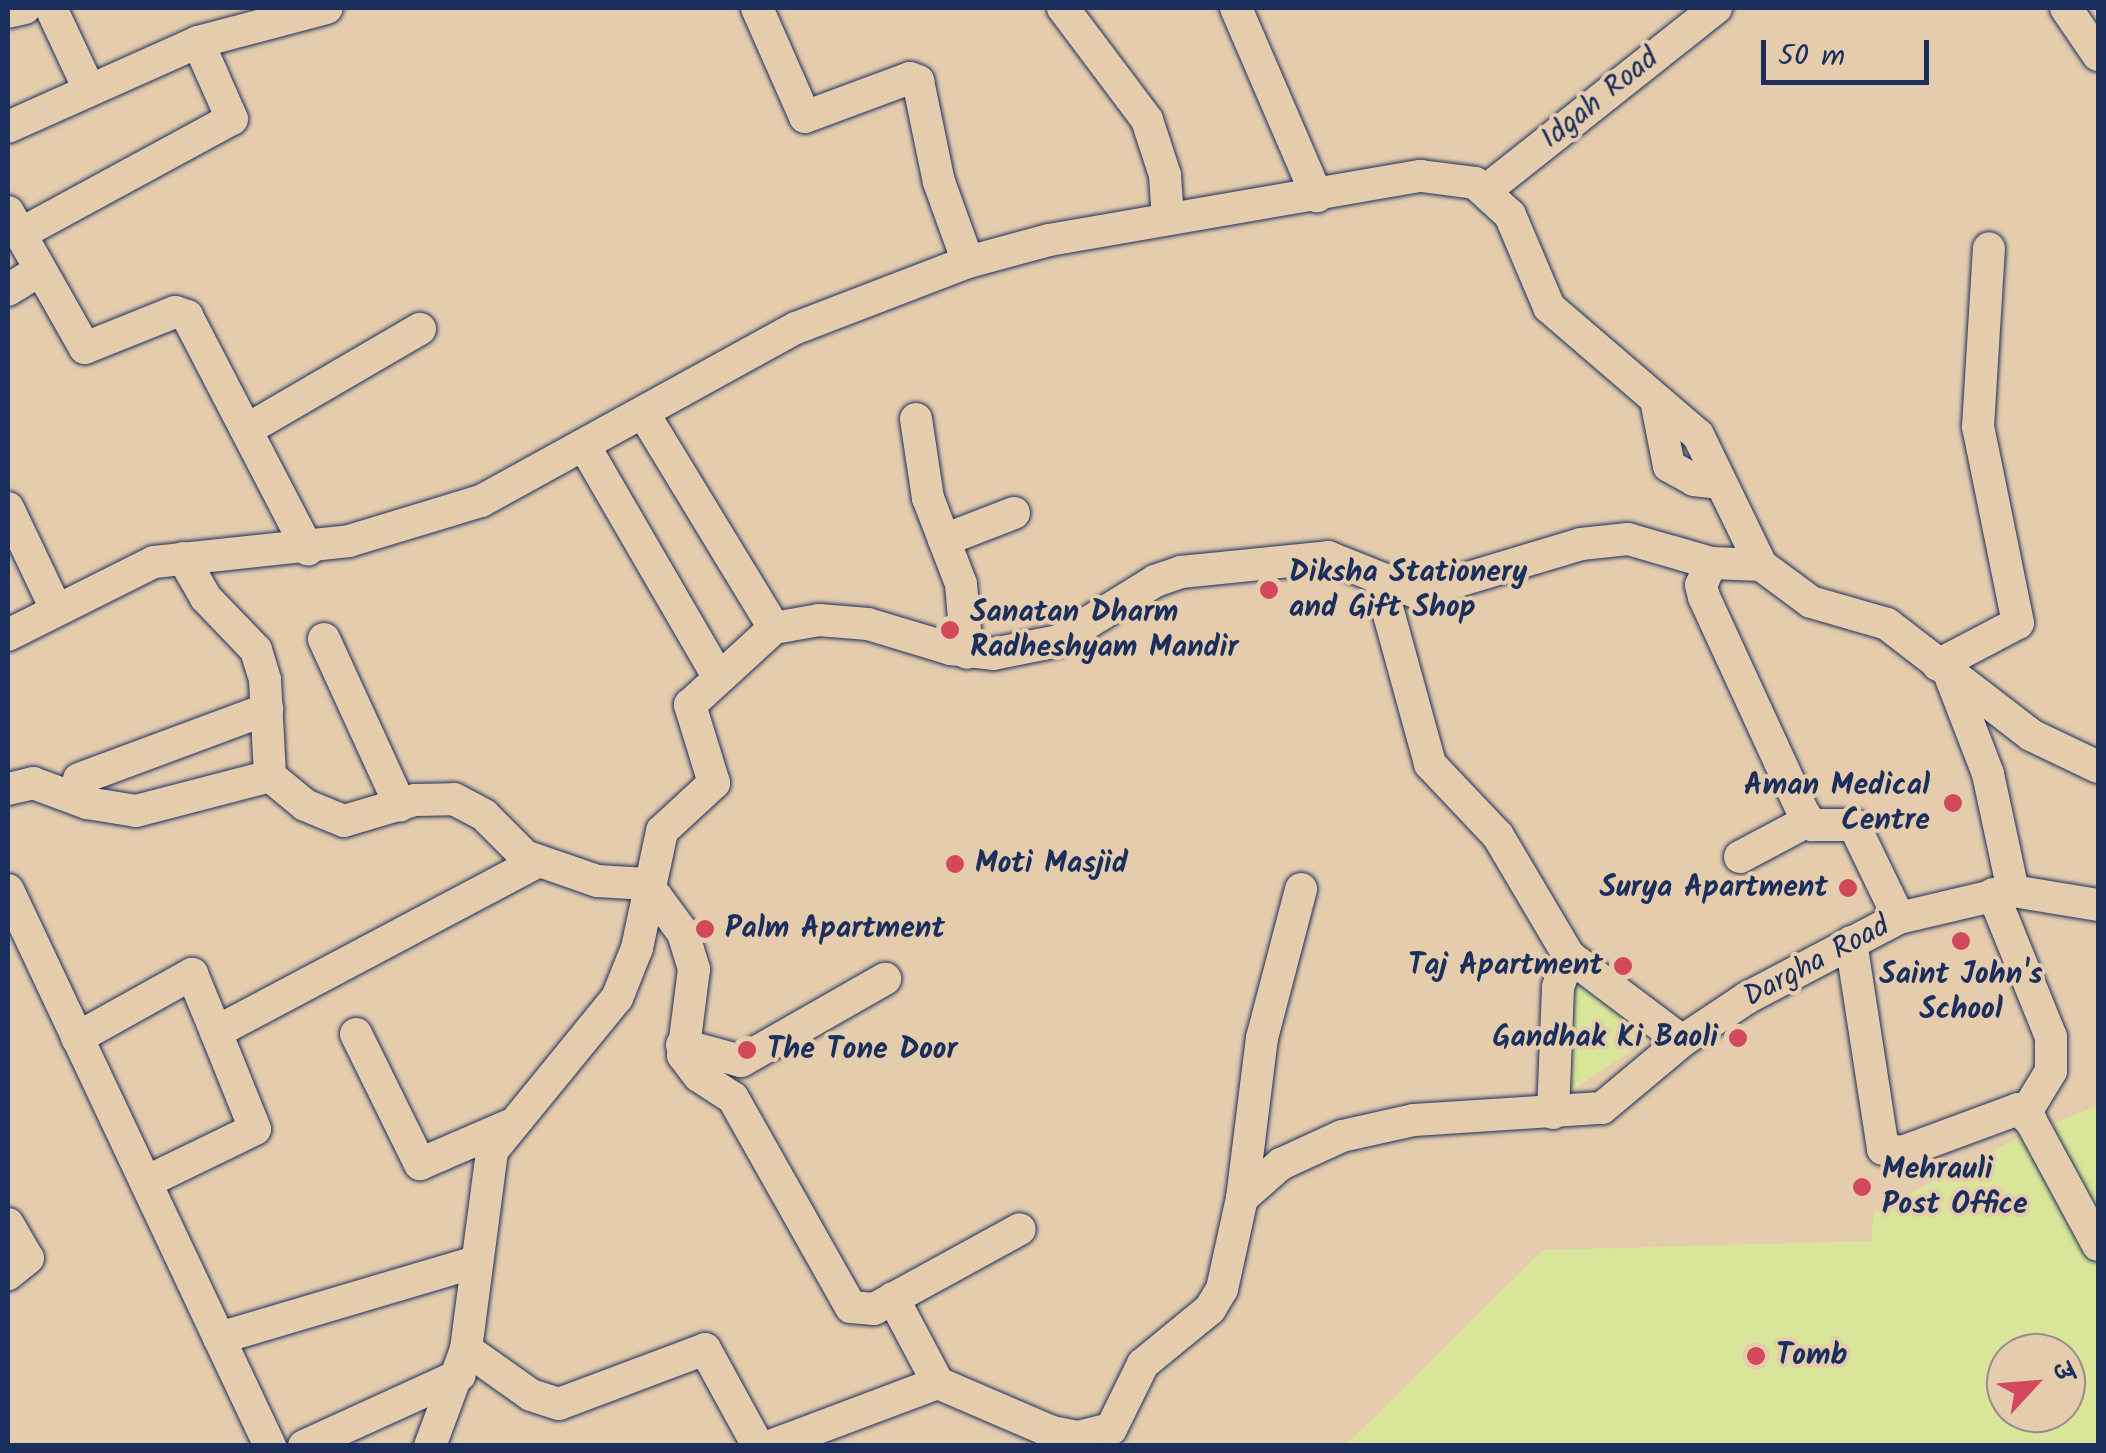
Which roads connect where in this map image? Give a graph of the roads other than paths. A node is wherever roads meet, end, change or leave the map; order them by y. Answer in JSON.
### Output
{"nodes":[{"id":1,"x":25,"y":8,"type":"edge"},
{"id":2,"x":51,"y":8,"type":"edge"},
{"id":3,"x":327,"y":8,"type":"edge"},
{"id":4,"x":757,"y":8,"type":"edge"},
{"id":5,"x":1063,"y":8,"type":"edge"},
{"id":6,"x":1236,"y":8,"type":"edge"},
{"id":7,"x":2066,"y":8,"type":"edge"},
{"id":8,"x":1712,"y":9,"type":"edge"},
{"id":9,"x":8,"y":12,"type":"edge"},
{"id":10,"x":198,"y":42,"type":"junction"},
{"id":11,"x":2098,"y":55,"type":"edge"},
{"id":12,"x":89,"y":88,"type":"junction"},
{"id":13,"x":8,"y":127,"type":"edge"},
{"id":14,"x":1485,"y":190,"type":"junction"},
{"id":15,"x":1317,"y":196,"type":"junction"},
{"id":16,"x":1168,"y":219,"type":"junction"},
{"id":17,"x":14,"y":223,"type":"edge"},
{"id":18,"x":1990,"y":248,"type":"dead end"},
{"id":19,"x":968,"y":262,"type":"junction"},
{"id":20,"x":40,"y":270,"type":"junction"},
{"id":21,"x":8,"y":290,"type":"edge"},
{"id":22,"x":420,"y":329,"type":"dead end"},
{"id":23,"x":644,"y":414,"type":"junction"},
{"id":24,"x":916,"y":419,"type":"dead end"},
{"id":25,"x":248,"y":429,"type":"junction"},
{"id":26,"x":585,"y":447,"type":"junction"},
{"id":27,"x":8,"y":508,"type":"edge"},
{"id":28,"x":1014,"y":513,"type":"dead end"},
{"id":29,"x":944,"y":540,"type":"junction"},
{"id":30,"x":308,"y":548,"type":"junction"},
{"id":31,"x":183,"y":558,"type":"junction"},
{"id":32,"x":1711,"y":563,"type":"junction"},
{"id":33,"x":1761,"y":565,"type":"junction"},
{"id":34,"x":1380,"y":582,"type":"junction"},
{"id":35,"x":55,"y":606,"type":"junction"},
{"id":36,"x":774,"y":628,"type":"junction"},
{"id":37,"x":8,"y":635,"type":"edge"},
{"id":38,"x":324,"y":639,"type":"dead end"},
{"id":39,"x":967,"y":653,"type":"junction"},
{"id":40,"x":1944,"y":670,"type":"junction"},
{"id":41,"x":718,"y":676,"type":"junction"},
{"id":42,"x":267,"y":708,"type":"junction"},
{"id":43,"x":2098,"y":767,"type":"edge"},
{"id":44,"x":270,"y":776,"type":"junction"},
{"id":45,"x":79,"y":779,"type":"dead end"},
{"id":46,"x":8,"y":789,"type":"edge"},
{"id":47,"x":400,"y":806,"type":"junction"},
{"id":48,"x":1808,"y":821,"type":"junction"},
{"id":49,"x":1740,"y":857,"type":"dead end"},
{"id":50,"x":539,"y":862,"type":"junction"},
{"id":51,"x":647,"y":884,"type":"junction"},
{"id":52,"x":1301,"y":889,"type":"dead end"},
{"id":53,"x":8,"y":890,"type":"edge"},
{"id":54,"x":2003,"y":892,"type":"junction"},
{"id":55,"x":2098,"y":906,"type":"edge"},
{"id":56,"x":1900,"y":918,"type":"junction"},
{"id":57,"x":1851,"y":942,"type":"junction"},
{"id":58,"x":1569,"y":956,"type":"junction"},
{"id":59,"x":886,"y":980,"type":"dead end"},
{"id":60,"x":216,"y":1032,"type":"junction"},
{"id":61,"x":356,"y":1034,"type":"dead end"},
{"id":62,"x":78,"y":1038,"type":"junction"},
{"id":63,"x":1682,"y":1041,"type":"junction"},
{"id":64,"x":682,"y":1045,"type":"junction"},
{"id":65,"x":1553,"y":1113,"type":"junction"},
{"id":66,"x":2025,"y":1114,"type":"junction"},
{"id":67,"x":508,"y":1126,"type":"junction"},
{"id":68,"x":146,"y":1182,"type":"junction"},
{"id":69,"x":1242,"y":1198,"type":"junction"},
{"id":70,"x":8,"y":1224,"type":"edge"},
{"id":71,"x":1020,"y":1228,"type":"dead end"},
{"id":72,"x":2098,"y":1245,"type":"edge"},
{"id":73,"x":475,"y":1262,"type":"junction"},
{"id":74,"x":8,"y":1274,"type":"edge"},
{"id":75,"x":893,"y":1298,"type":"junction"},
{"id":76,"x":220,"y":1338,"type":"junction"},
{"id":77,"x":463,"y":1362,"type":"junction"},
{"id":78,"x":938,"y":1383,"type":"junction"},
{"id":79,"x":270,"y":1446,"type":"edge"},
{"id":80,"x":304,"y":1446,"type":"edge"},
{"id":81,"x":430,"y":1446,"type":"edge"},
{"id":82,"x":758,"y":1446,"type":"edge"},
{"id":83,"x":770,"y":1446,"type":"edge"}],
"edges":[{"from":1,"to":9,"type":"street"},
{"from":2,"to":12,"type":"street"},
{"from":3,"to":10,"type":"street"},
{"from":4,"to":19,"type":"street"},
{"from":5,"to":16,"type":"street"},
{"from":6,"to":15,"type":"street"},
{"from":7,"to":11,"type":"street"},
{"from":8,"to":14,"type":"street","name":"Idgah Road"},
{"from":10,"to":12,"type":"street"},
{"from":10,"to":17,"type":"street"},
{"from":12,"to":13,"type":"street"},
{"from":14,"to":15,"type":"street"},
{"from":14,"to":33,"type":"street"},
{"from":15,"to":16,"type":"street"},
{"from":16,"to":19,"type":"street"},
{"from":17,"to":20,"type":"street"},
{"from":18,"to":40,"type":"street"},
{"from":19,"to":23,"type":"street"},
{"from":20,"to":21,"type":"street"},
{"from":20,"to":25,"type":"street"},
{"from":22,"to":25,"type":"street"},
{"from":23,"to":26,"type":"street"},
{"from":23,"to":36,"type":"street"},
{"from":24,"to":29,"type":"street"},
{"from":25,"to":30,"type":"street"},
{"from":26,"to":30,"type":"street"},
{"from":26,"to":41,"type":"street"},
{"from":27,"to":35,"type":"street"},
{"from":28,"to":29,"type":"street"},
{"from":29,"to":39,"type":"street"},
{"from":30,"to":31,"type":"street"},
{"from":31,"to":35,"type":"street"},
{"from":31,"to":42,"type":"street"},
{"from":32,"to":33,"type":"street"},
{"from":32,"to":34,"type":"street"},
{"from":32,"to":48,"type":"street"},
{"from":33,"to":40,"type":"street"},
{"from":34,"to":39,"type":"street"},
{"from":34,"to":58,"type":"street"},
{"from":35,"to":37,"type":"street"},
{"from":36,"to":39,"type":"street"},
{"from":36,"to":41,"type":"street"},
{"from":38,"to":47,"type":"street"},
{"from":40,"to":43,"type":"street"},
{"from":40,"to":54,"type":"street"},
{"from":41,"to":51,"type":"street"},
{"from":42,"to":44,"type":"street"},
{"from":42,"to":45,"type":"street"},
{"from":44,"to":46,"type":"street"},
{"from":44,"to":47,"type":"street"},
{"from":47,"to":50,"type":"street"},
{"from":48,"to":49,"type":"street"},
{"from":48,"to":56,"type":"street"},
{"from":50,"to":51,"type":"street"},
{"from":50,"to":60,"type":"street"},
{"from":51,"to":64,"type":"street"},
{"from":51,"to":67,"type":"street"},
{"from":52,"to":69,"type":"street"},
{"from":53,"to":62,"type":"street"},
{"from":54,"to":55,"type":"street","name":"Dargha Road"},
{"from":54,"to":56,"type":"street","name":"Dargha Road"},
{"from":54,"to":66,"type":"street"},
{"from":56,"to":57,"type":"street","name":"Dargha Road"},
{"from":57,"to":63,"type":"street","name":"Dargha Road"},
{"from":57,"to":66,"type":"street"},
{"from":58,"to":63,"type":"street"},
{"from":58,"to":65,"type":"street"},
{"from":59,"to":64,"type":"street"},
{"from":60,"to":62,"type":"street"},
{"from":60,"to":68,"type":"street"},
{"from":61,"to":67,"type":"street"},
{"from":62,"to":68,"type":"street"},
{"from":63,"to":65,"type":"street","name":"Dargha Road"},
{"from":64,"to":75,"type":"street"},
{"from":65,"to":69,"type":"street","name":"Dargha Road"},
{"from":66,"to":72,"type":"street"},
{"from":67,"to":73,"type":"street"},
{"from":68,"to":76,"type":"street"},
{"from":69,"to":78,"type":"street"},
{"from":70,"to":74,"type":"street"},
{"from":71,"to":75,"type":"street"},
{"from":73,"to":76,"type":"street"},
{"from":73,"to":77,"type":"street"},
{"from":75,"to":78,"type":"street"},
{"from":76,"to":79,"type":"street"},
{"from":77,"to":80,"type":"street"},
{"from":77,"to":81,"type":"street"},
{"from":77,"to":82,"type":"street"},
{"from":78,"to":83,"type":"street"}]}
